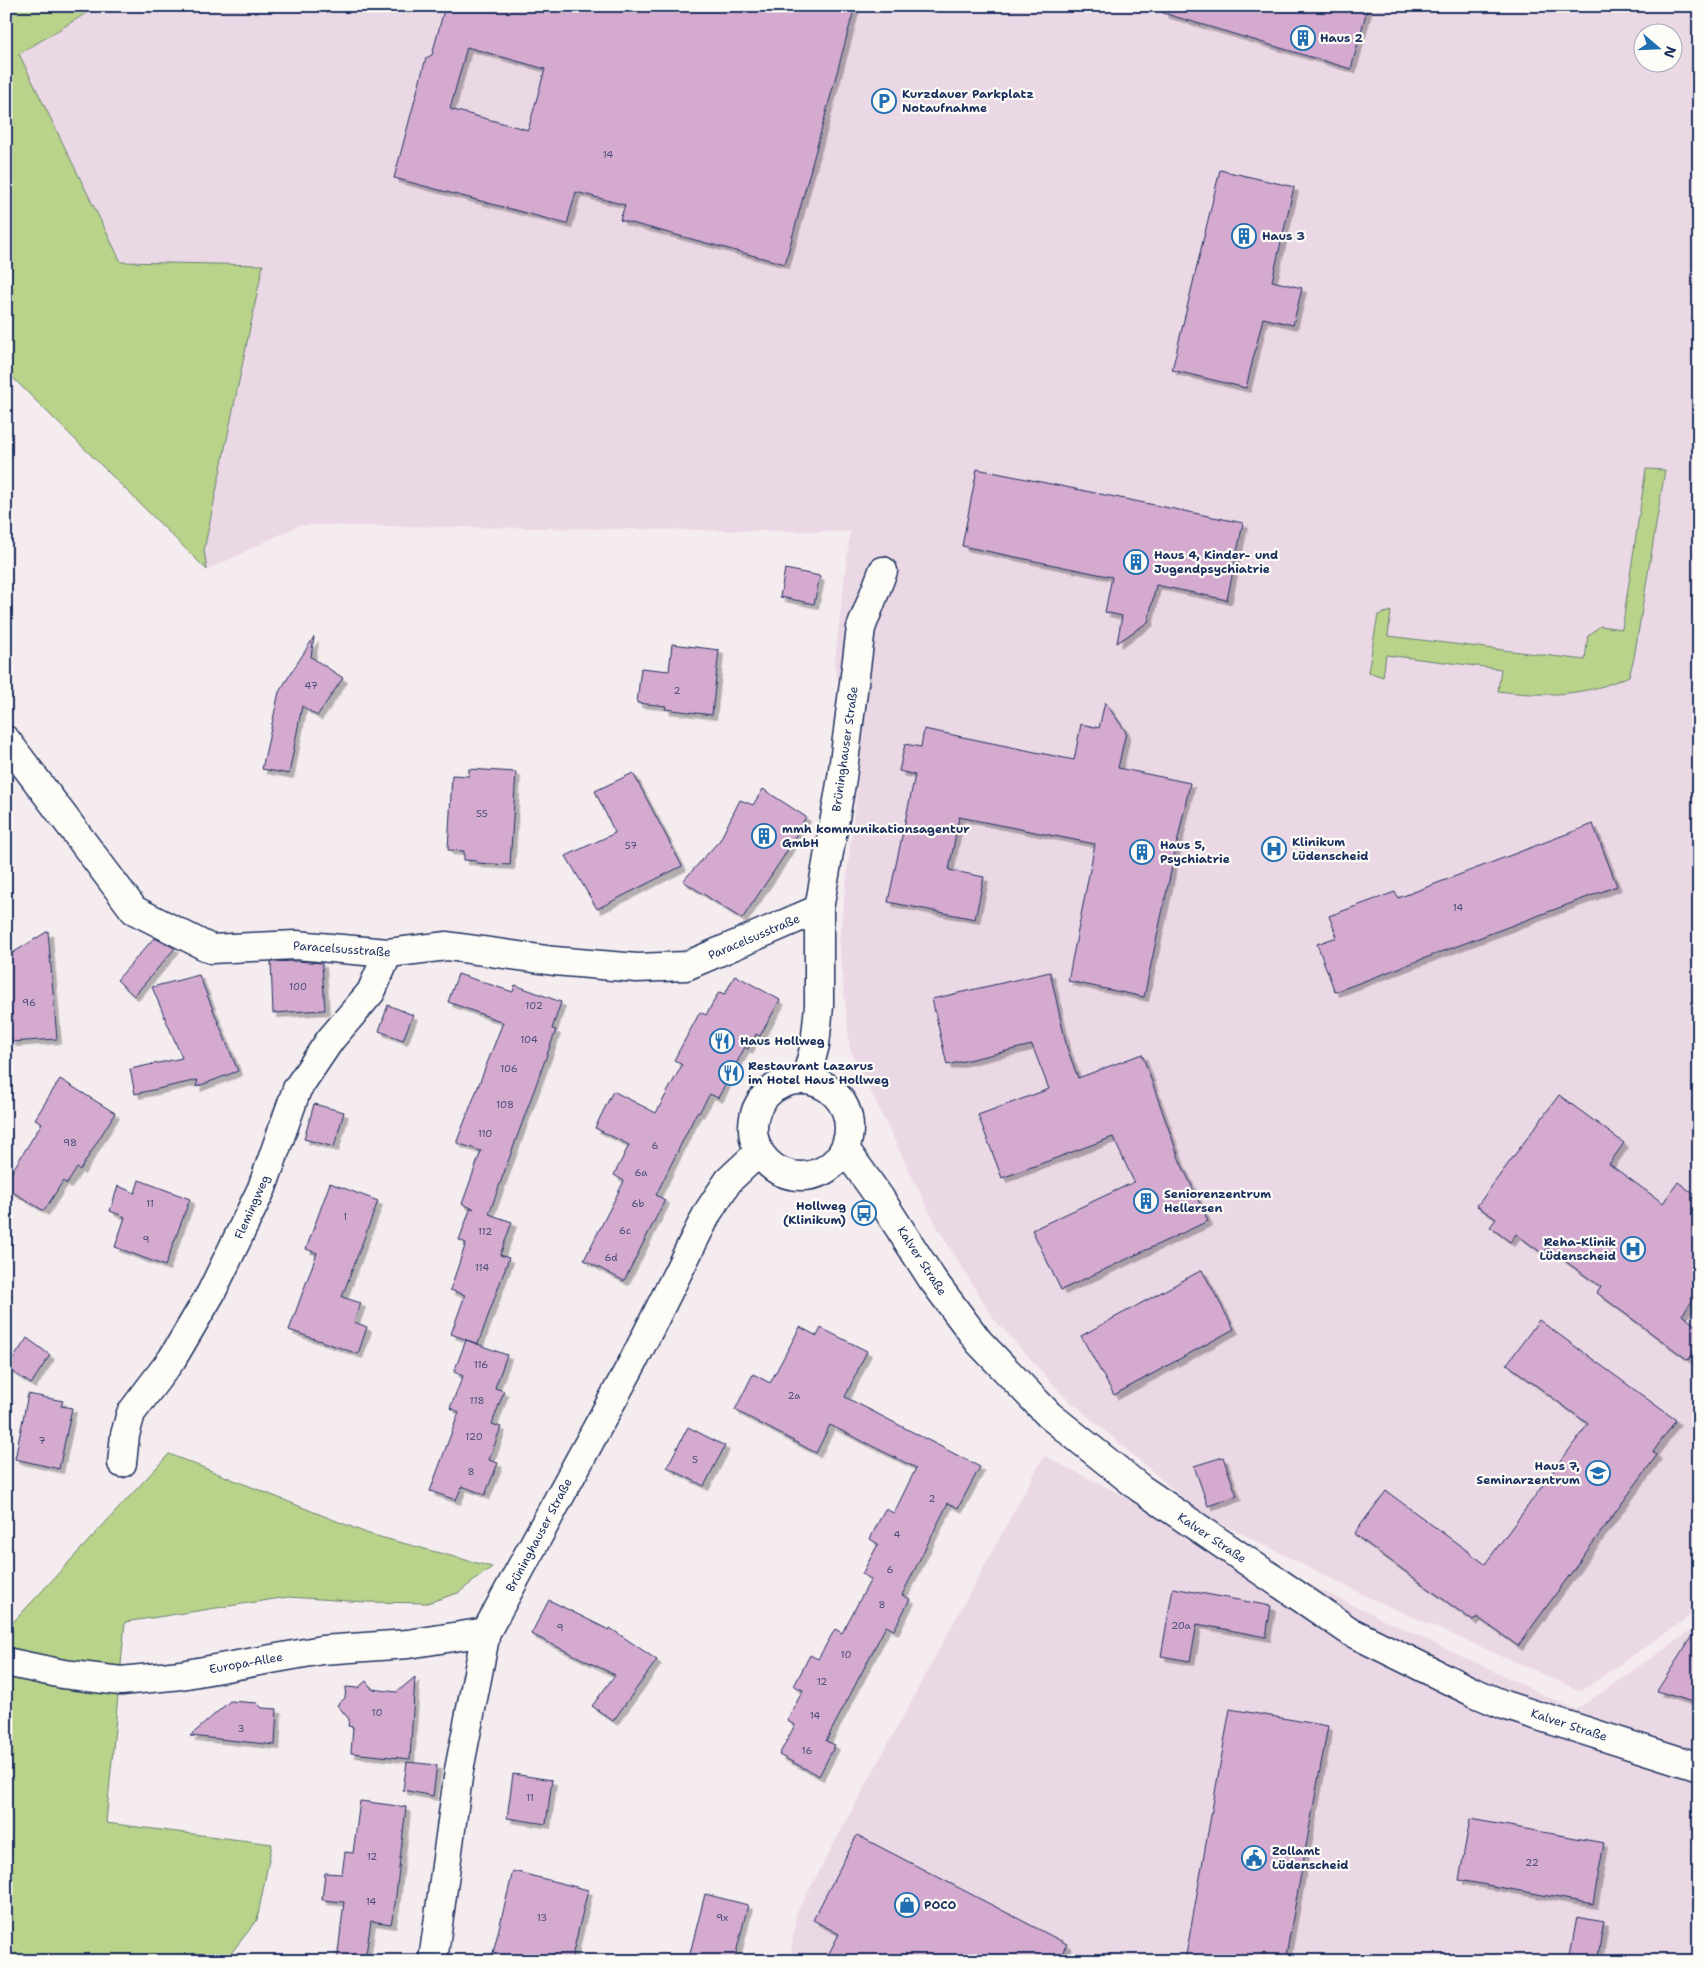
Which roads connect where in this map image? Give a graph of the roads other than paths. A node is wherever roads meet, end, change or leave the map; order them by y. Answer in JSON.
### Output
{"nodes":[{"id":1,"x":883,"y":571,"type":"dead end"},
{"id":2,"x":6,"y":740,"type":"edge"},
{"id":3,"x":819,"y":909,"type":"junction"},
{"id":4,"x":388,"y":953,"type":"junction"},
{"id":5,"x":806,"y":1079,"type":"junction"},
{"id":6,"x":845,"y":1148,"type":"junction"},
{"id":7,"x":758,"y":1152,"type":"junction"},
{"id":8,"x":122,"y":1463,"type":"dead end"},
{"id":9,"x":486,"y":1632,"type":"junction"},
{"id":10,"x":6,"y":1662,"type":"edge"},
{"id":11,"x":1699,"y":1767,"type":"edge"},
{"id":12,"x":433,"y":1961,"type":"edge"}],
"edges":[{"from":1,"to":3,"type":"street","name":"Brüninghauser Straße"},
{"from":2,"to":4,"type":"street","name":"Paracelsusstraße"},
{"from":3,"to":4,"type":"street","name":"Paracelsusstraße"},
{"from":3,"to":5,"type":"street","name":"Brüninghauser Straße"},
{"from":4,"to":8,"type":"street","name":"Flemingweg"},
{"from":5,"to":6,"type":"street"},
{"from":5,"to":7,"type":"street"},
{"from":6,"to":7,"type":"street"},
{"from":6,"to":11,"type":"street","name":"Kalver Straße"},
{"from":7,"to":9,"type":"street","name":"Brüninghauser Straße"},
{"from":9,"to":10,"type":"street","name":"Europa-Allee"},
{"from":9,"to":12,"type":"street","name":"Brüninghauser Straße"}]}
